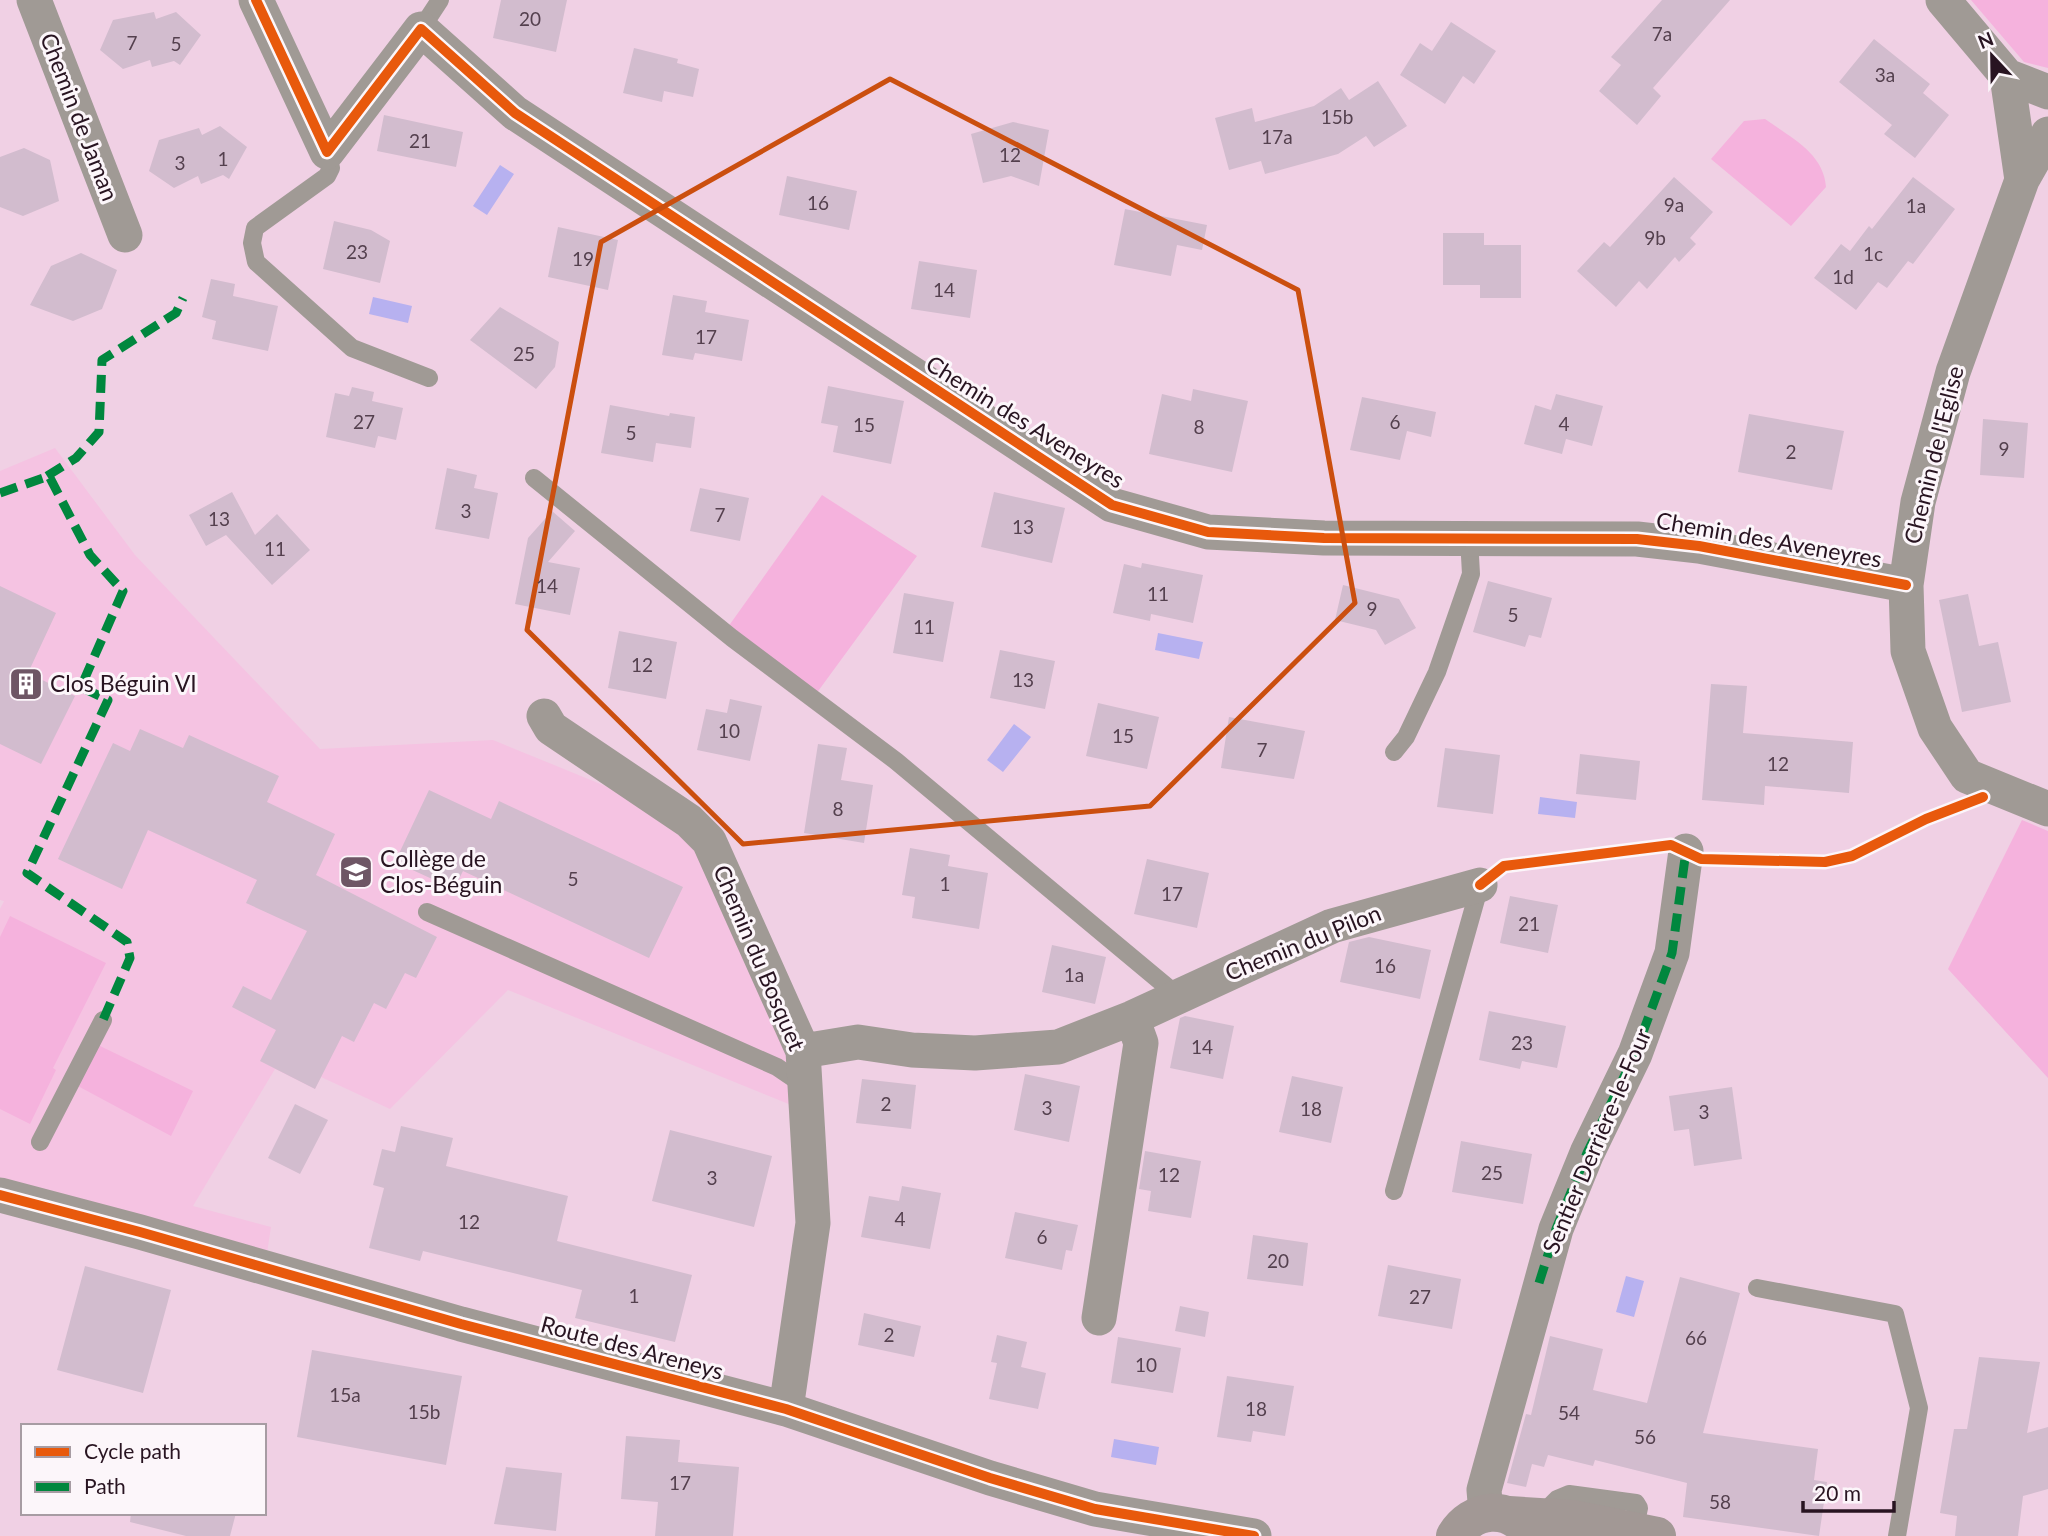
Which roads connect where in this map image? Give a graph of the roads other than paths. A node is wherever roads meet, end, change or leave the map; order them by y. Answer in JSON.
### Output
{"nodes":[{"id":1,"x":34,"y":0,"type":"edge"},
{"id":2,"x":256,"y":0,"type":"edge"},
{"id":3,"x":440,"y":0,"type":"edge"},
{"id":4,"x":1943,"y":0,"type":"edge"},
{"id":5,"x":421,"y":29,"type":"junction"},
{"id":6,"x":2007,"y":76,"type":"junction"},
{"id":7,"x":2048,"y":92,"type":"edge"},
{"id":8,"x":2048,"y":134,"type":"edge"},
{"id":9,"x":327,"y":152,"type":"junction"},
{"id":10,"x":2022,"y":180,"type":"junction"},
{"id":11,"x":125,"y":235,"type":"dead end"},
{"id":12,"x":429,"y":378,"type":"dead end"},
{"id":13,"x":534,"y":478,"type":"dead end"},
{"id":14,"x":1469,"y":538,"type":"junction"},
{"id":15,"x":1906,"y":585,"type":"junction"},
{"id":16,"x":544,"y":716,"type":"dead end"},
{"id":17,"x":1394,"y":752,"type":"dead end"},
{"id":18,"x":2048,"y":809,"type":"edge"},
{"id":19,"x":1686,"y":851,"type":"dead end"},
{"id":20,"x":1480,"y":884,"type":"joint"},
{"id":21,"x":427,"y":912,"type":"dead end"},
{"id":22,"x":1178,"y":996,"type":"junction"},
{"id":23,"x":1132,"y":1018,"type":"junction"},
{"id":24,"x":103,"y":1020,"type":"dead end"},
{"id":25,"x":803,"y":1051,"type":"junction"},
{"id":26,"x":805,"y":1086,"type":"junction"},
{"id":27,"x":40,"y":1142,"type":"dead end"},
{"id":28,"x":1394,"y":1191,"type":"dead end"},
{"id":29,"x":0,"y":1195,"type":"edge"},
{"id":30,"x":1757,"y":1288,"type":"dead end"},
{"id":31,"x":1100,"y":1318,"type":"dead end"},
{"id":32,"x":786,"y":1409,"type":"junction"},
{"id":33,"x":1488,"y":1526,"type":"edge"},
{"id":34,"x":1630,"y":1534,"type":"edge"},
{"id":35,"x":1254,"y":1536,"type":"edge"},
{"id":36,"x":1897,"y":1536,"type":"edge"}],
"edges":[{"from":1,"to":11,"type":"street","name":"Chemin de Jaman"},
{"from":2,"to":9,"type":"street"},
{"from":3,"to":5,"type":"lane"},
{"from":4,"to":6,"type":"street"},
{"from":5,"to":9,"type":"street"},
{"from":5,"to":14,"type":"street","name":"Chemin des Aveneyres"},
{"from":6,"to":7,"type":"street"},
{"from":6,"to":10,"type":"street"},
{"from":8,"to":10,"type":"street","name":"Chemin de l'Eglise"},
{"from":9,"to":12,"type":"lane"},
{"from":10,"to":15,"type":"street","name":"Chemin de l'Eglise"},
{"from":13,"to":22,"type":"lane"},
{"from":14,"to":15,"type":"street","name":"Chemin des Aveneyres"},
{"from":14,"to":17,"type":"lane"},
{"from":15,"to":18,"type":"street","name":"Chemin de l'Eglise"},
{"from":16,"to":25,"type":"street","name":"Chemin du Bosquet"},
{"from":19,"to":33,"type":"street","name":"Sentier Derrière-le-Four"},
{"from":20,"to":22,"type":"street","name":"Chemin du Pilon"},
{"from":20,"to":28,"type":"lane"},
{"from":21,"to":26,"type":"lane"},
{"from":22,"to":23,"type":"street","name":"Chemin du Pilon"},
{"from":23,"to":25,"type":"street","name":"Chemin du Pilon"},
{"from":23,"to":31,"type":"street"},
{"from":24,"to":27,"type":"lane"},
{"from":25,"to":26,"type":"street","name":"Chemin du Bosquet"},
{"from":26,"to":32,"type":"street","name":"Chemin du Bosquet"},
{"from":29,"to":32,"type":"street","name":"Route des Areneys"},
{"from":30,"to":36,"type":"lane"},
{"from":32,"to":35,"type":"street","name":"Route des Areneys"},
{"from":33,"to":34,"type":"main road"}]}
